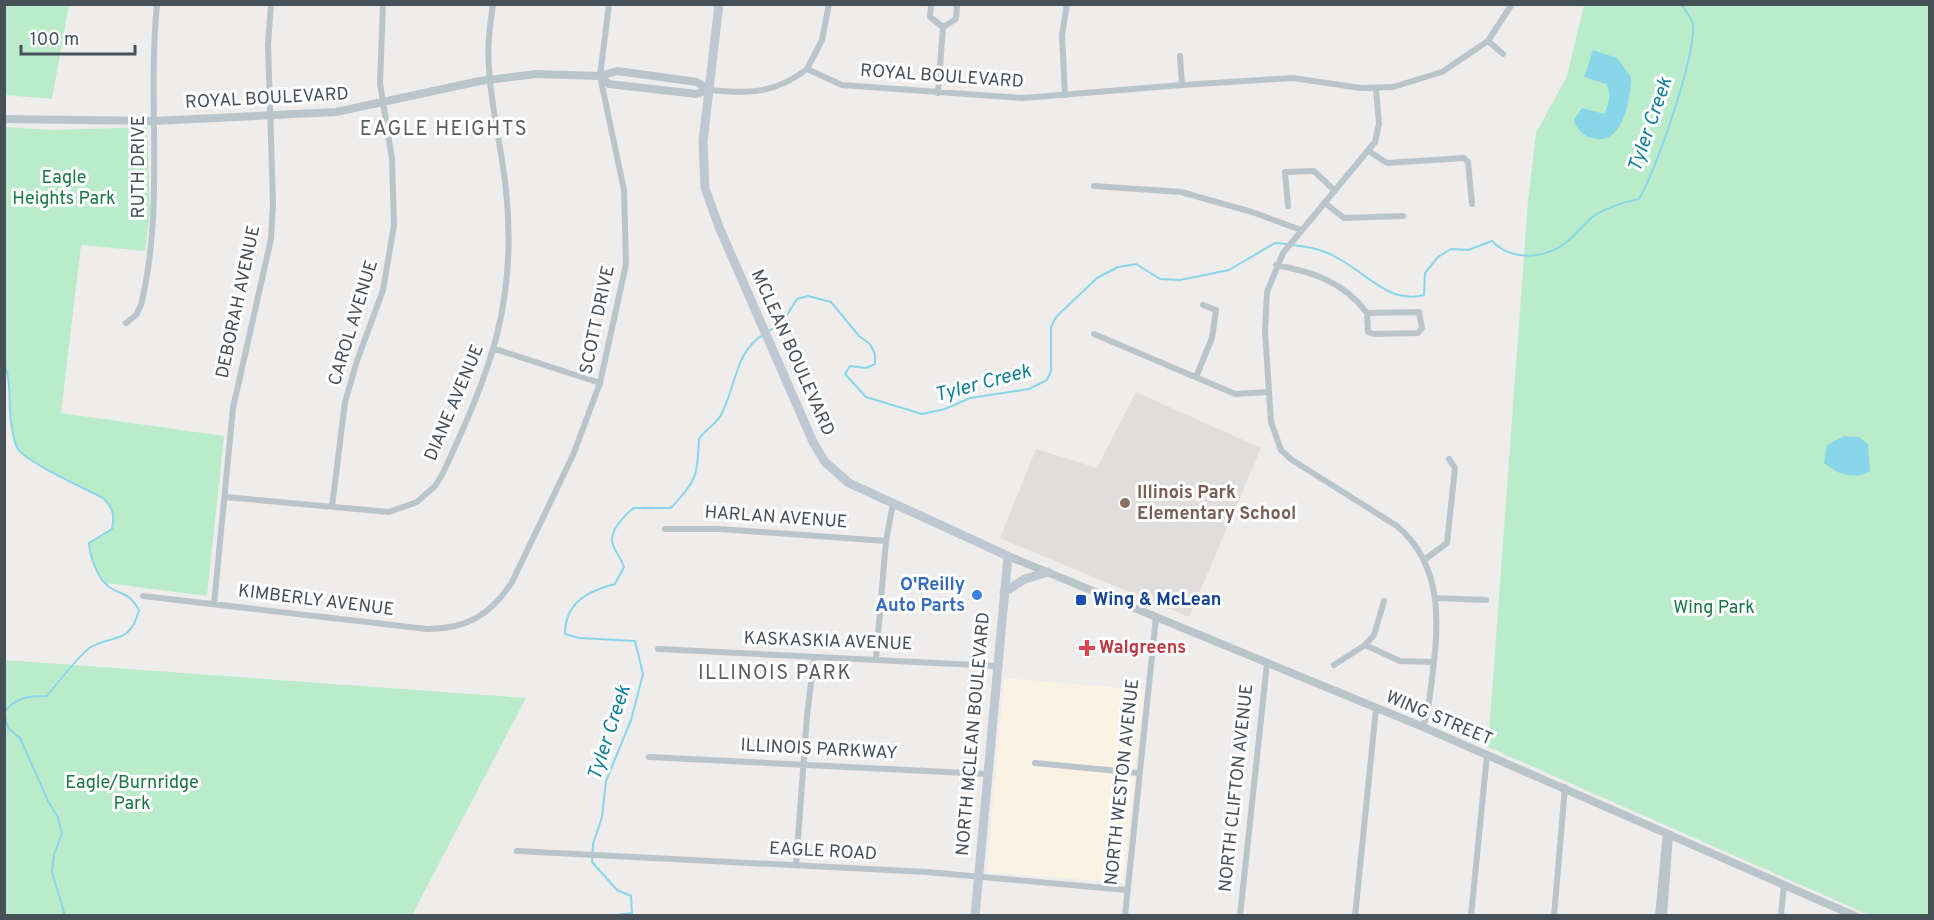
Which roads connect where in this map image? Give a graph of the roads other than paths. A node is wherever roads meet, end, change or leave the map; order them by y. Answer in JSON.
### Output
{"nodes":[{"id":1,"x":158,"y":4,"type":"edge"},
{"id":2,"x":271,"y":4,"type":"edge"},
{"id":3,"x":383,"y":4,"type":"edge"},
{"id":4,"x":493,"y":4,"type":"edge"},
{"id":5,"x":609,"y":4,"type":"edge"},
{"id":6,"x":719,"y":4,"type":"edge"},
{"id":7,"x":829,"y":4,"type":"edge"},
{"id":8,"x":931,"y":4,"type":"edge"},
{"id":9,"x":957,"y":4,"type":"edge"},
{"id":10,"x":1067,"y":4,"type":"edge"},
{"id":11,"x":1512,"y":4,"type":"edge"},
{"id":12,"x":943,"y":27,"type":"junction"},
{"id":13,"x":1488,"y":40,"type":"junction"},
{"id":14,"x":1503,"y":54,"type":"dead end"},
{"id":15,"x":1180,"y":56,"type":"dead end"},
{"id":16,"x":807,"y":69,"type":"junction"},
{"id":17,"x":600,"y":76,"type":"junction"},
{"id":18,"x":490,"y":79,"type":"junction"},
{"id":19,"x":1182,"y":85,"type":"junction"},
{"id":20,"x":1376,"y":89,"type":"junction"},
{"id":21,"x":709,"y":90,"type":"junction"},
{"id":22,"x":938,"y":93,"type":"junction"},
{"id":23,"x":1065,"y":95,"type":"junction"},
{"id":24,"x":382,"y":103,"type":"junction"},
{"id":25,"x":269,"y":114,"type":"junction"},
{"id":26,"x":4,"y":119,"type":"edge"},
{"id":27,"x":154,"y":121,"type":"junction"},
{"id":28,"x":1370,"y":152,"type":"junction"},
{"id":29,"x":1094,"y":186,"type":"dead end"},
{"id":30,"x":1335,"y":191,"type":"junction"},
{"id":31,"x":1325,"y":203,"type":"junction"},
{"id":32,"x":1472,"y":204,"type":"dead end"},
{"id":33,"x":1288,"y":206,"type":"dead end"},
{"id":34,"x":1402,"y":216,"type":"dead end"},
{"id":35,"x":1299,"y":232,"type":"junction"},
{"id":36,"x":1276,"y":265,"type":"junction"},
{"id":37,"x":1203,"y":305,"type":"dead end"},
{"id":38,"x":1367,"y":313,"type":"junction"},
{"id":39,"x":126,"y":323,"type":"dead end"},
{"id":40,"x":1094,"y":334,"type":"dead end"},
{"id":41,"x":495,"y":348,"type":"junction"},
{"id":42,"x":1196,"y":377,"type":"junction"},
{"id":43,"x":600,"y":383,"type":"junction"},
{"id":44,"x":1269,"y":392,"type":"junction"},
{"id":45,"x":1449,"y":459,"type":"dead end"},
{"id":46,"x":225,"y":497,"type":"junction"},
{"id":47,"x":893,"y":503,"type":"junction"},
{"id":48,"x":332,"y":507,"type":"junction"},
{"id":49,"x":665,"y":529,"type":"dead end"},
{"id":50,"x":886,"y":540,"type":"junction"},
{"id":51,"x":1008,"y":556,"type":"junction"},
{"id":52,"x":1424,"y":560,"type":"junction"},
{"id":53,"x":1048,"y":572,"type":"junction"},
{"id":54,"x":1004,"y":592,"type":"junction"},
{"id":55,"x":143,"y":596,"type":"dead end"},
{"id":56,"x":1436,"y":598,"type":"junction"},
{"id":57,"x":1486,"y":600,"type":"dead end"},
{"id":58,"x":1384,"y":601,"type":"dead end"},
{"id":59,"x":214,"y":604,"type":"junction"},
{"id":60,"x":483,"y":616,"type":"joint"},
{"id":61,"x":1156,"y":616,"type":"junction"},
{"id":62,"x":1365,"y":645,"type":"junction"},
{"id":63,"x":658,"y":649,"type":"dead end"},
{"id":64,"x":814,"y":658,"type":"junction"},
{"id":65,"x":876,"y":658,"type":"junction"},
{"id":66,"x":1433,"y":662,"type":"junction"},
{"id":67,"x":1267,"y":663,"type":"junction"},
{"id":68,"x":1334,"y":665,"type":"dead end"},
{"id":69,"x":996,"y":666,"type":"junction"},
{"id":70,"x":1377,"y":709,"type":"junction"},
{"id":71,"x":1423,"y":727,"type":"junction"},
{"id":72,"x":1487,"y":755,"type":"junction"},
{"id":73,"x":649,"y":757,"type":"dead end"},
{"id":74,"x":804,"y":764,"type":"junction"},
{"id":75,"x":1035,"y":764,"type":"dead end"},
{"id":76,"x":1139,"y":773,"type":"junction"},
{"id":77,"x":987,"y":774,"type":"junction"},
{"id":78,"x":1565,"y":787,"type":"junction"},
{"id":79,"x":1668,"y":833,"type":"junction"},
{"id":80,"x":517,"y":851,"type":"dead end"},
{"id":81,"x":796,"y":865,"type":"junction"},
{"id":82,"x":978,"y":877,"type":"junction"},
{"id":83,"x":1784,"y":884,"type":"junction"},
{"id":84,"x":1127,"y":890,"type":"junction"},
{"id":85,"x":975,"y":915,"type":"edge"},
{"id":86,"x":1125,"y":915,"type":"edge"},
{"id":87,"x":1240,"y":915,"type":"edge"},
{"id":88,"x":1355,"y":915,"type":"edge"},
{"id":89,"x":1471,"y":915,"type":"edge"},
{"id":90,"x":1554,"y":915,"type":"edge"},
{"id":91,"x":1658,"y":915,"type":"edge"},
{"id":92,"x":1664,"y":915,"type":"edge"},
{"id":93,"x":1781,"y":915,"type":"edge"},
{"id":94,"x":1855,"y":915,"type":"edge"}],
"edges":[{"from":1,"to":27,"type":"street","name":"RUTH DRIVE"},
{"from":2,"to":25,"type":"street","name":"DEBORAH AVENUE"},
{"from":3,"to":24,"type":"street","name":"CAROL AVENUE"},
{"from":4,"to":18,"type":"street","name":"DIANE AVENUE"},
{"from":5,"to":17,"type":"street","name":"SCOTT DRIVE"},
{"from":6,"to":21,"type":"main road"},
{"from":7,"to":16,"type":"street"},
{"from":8,"to":12,"type":"street"},
{"from":9,"to":12,"type":"street"},
{"from":10,"to":23,"type":"street"},
{"from":11,"to":13,"type":"street","name":"ROYAL BOULEVARD"},
{"from":12,"to":22,"type":"street"},
{"from":13,"to":14,"type":"street"},
{"from":13,"to":20,"type":"street","name":"ROYAL BOULEVARD"},
{"from":15,"to":19,"type":"street"},
{"from":16,"to":21,"type":"street","name":"ROYAL BOULEVARD"},
{"from":16,"to":22,"type":"street","name":"ROYAL BOULEVARD"},
{"from":17,"to":18,"type":"street","name":"ROYAL BOULEVARD"},
{"from":17,"to":21,"type":"street","name":"ROYAL BOULEVARD"},
{"from":17,"to":21,"type":"street","name":"ROYAL BOULEVARD"},
{"from":17,"to":43,"type":"street","name":"SCOTT DRIVE"},
{"from":18,"to":24,"type":"street","name":"ROYAL BOULEVARD"},
{"from":18,"to":41,"type":"street","name":"DIANE AVENUE"},
{"from":19,"to":20,"type":"street","name":"ROYAL BOULEVARD"},
{"from":19,"to":23,"type":"street","name":"ROYAL BOULEVARD"},
{"from":20,"to":28,"type":"street"},
{"from":21,"to":47,"type":"main road","name":"MCLEAN BOULEVARD"},
{"from":22,"to":23,"type":"street","name":"ROYAL BOULEVARD"},
{"from":24,"to":25,"type":"street","name":"ROYAL BOULEVARD"},
{"from":24,"to":48,"type":"street","name":"CAROL AVENUE"},
{"from":25,"to":27,"type":"street","name":"ROYAL BOULEVARD"},
{"from":25,"to":46,"type":"street","name":"DEBORAH AVENUE"},
{"from":26,"to":27,"type":"street","name":"ROYAL BOULEVARD"},
{"from":27,"to":39,"type":"street","name":"RUTH DRIVE"},
{"from":28,"to":30,"type":"street"},
{"from":28,"to":32,"type":"street"},
{"from":29,"to":35,"type":"street"},
{"from":30,"to":31,"type":"street"},
{"from":30,"to":33,"type":"street"},
{"from":31,"to":34,"type":"street"},
{"from":31,"to":35,"type":"street"},
{"from":35,"to":36,"type":"street"},
{"from":36,"to":38,"type":"street"},
{"from":36,"to":44,"type":"street"},
{"from":37,"to":42,"type":"street"},
{"from":38,"to":38,"type":"street"},
{"from":40,"to":42,"type":"street"},
{"from":41,"to":43,"type":"street"},
{"from":41,"to":48,"type":"street","name":"DIANE AVENUE"},
{"from":42,"to":44,"type":"street"},
{"from":43,"to":60,"type":"street","name":"SCOTT DRIVE"},
{"from":44,"to":52,"type":"street"},
{"from":45,"to":52,"type":"street"},
{"from":46,"to":48,"type":"street","name":"DIANE AVENUE"},
{"from":46,"to":59,"type":"street","name":"DEBORAH AVENUE"},
{"from":47,"to":50,"type":"street"},
{"from":47,"to":51,"type":"main road","name":"MCLEAN BOULEVARD"},
{"from":49,"to":50,"type":"street","name":"HARLAN AVENUE"},
{"from":50,"to":65,"type":"street"},
{"from":51,"to":53,"type":"street","name":"WING STREET"},
{"from":51,"to":54,"type":"main road","name":"NORTH MCLEAN BOULEVARD"},
{"from":52,"to":56,"type":"street"},
{"from":53,"to":54,"type":"main road"},
{"from":53,"to":61,"type":"street","name":"WING STREET"},
{"from":54,"to":69,"type":"main road","name":"NORTH MCLEAN BOULEVARD"},
{"from":55,"to":59,"type":"street","name":"KIMBERLY AVENUE"},
{"from":56,"to":57,"type":"street"},
{"from":56,"to":66,"type":"street"},
{"from":58,"to":62,"type":"street"},
{"from":59,"to":60,"type":"street","name":"KIMBERLY AVENUE"},
{"from":61,"to":67,"type":"street","name":"WING STREET"},
{"from":61,"to":76,"type":"street","name":"NORTH WESTON AVENUE"},
{"from":62,"to":66,"type":"street"},
{"from":62,"to":68,"type":"street"},
{"from":63,"to":64,"type":"street","name":"KASKASKIA AVENUE"},
{"from":64,"to":65,"type":"street","name":"KASKASKIA AVENUE"},
{"from":64,"to":74,"type":"street"},
{"from":65,"to":69,"type":"street","name":"KASKASKIA AVENUE"},
{"from":66,"to":71,"type":"street"},
{"from":67,"to":70,"type":"street","name":"WING STREET"},
{"from":67,"to":87,"type":"street","name":"NORTH CLIFTON AVENUE"},
{"from":69,"to":77,"type":"main road","name":"NORTH MCLEAN BOULEVARD"},
{"from":70,"to":71,"type":"street","name":"WING STREET"},
{"from":70,"to":88,"type":"street"},
{"from":71,"to":72,"type":"street","name":"WING STREET"},
{"from":72,"to":78,"type":"street","name":"WING STREET"},
{"from":72,"to":89,"type":"street"},
{"from":73,"to":74,"type":"street","name":"ILLINOIS PARKWAY"},
{"from":74,"to":77,"type":"street","name":"ILLINOIS PARKWAY"},
{"from":74,"to":81,"type":"street"},
{"from":75,"to":76,"type":"street"},
{"from":76,"to":84,"type":"street","name":"NORTH WESTON AVENUE"},
{"from":77,"to":82,"type":"main road","name":"NORTH MCLEAN BOULEVARD"},
{"from":78,"to":79,"type":"street","name":"WING STREET"},
{"from":78,"to":90,"type":"street"},
{"from":79,"to":83,"type":"street","name":"WING STREET"},
{"from":79,"to":91,"type":"street"},
{"from":79,"to":92,"type":"street"},
{"from":80,"to":81,"type":"street","name":"EAGLE ROAD"},
{"from":81,"to":82,"type":"street","name":"EAGLE ROAD"},
{"from":82,"to":84,"type":"street","name":"EAGLE ROAD"},
{"from":82,"to":85,"type":"main road","name":"NORTH MCLEAN BOULEVARD"},
{"from":83,"to":93,"type":"street"},
{"from":83,"to":94,"type":"street","name":"WING STREET"},
{"from":84,"to":86,"type":"street","name":"NORTH WESTON AVENUE"}]}
